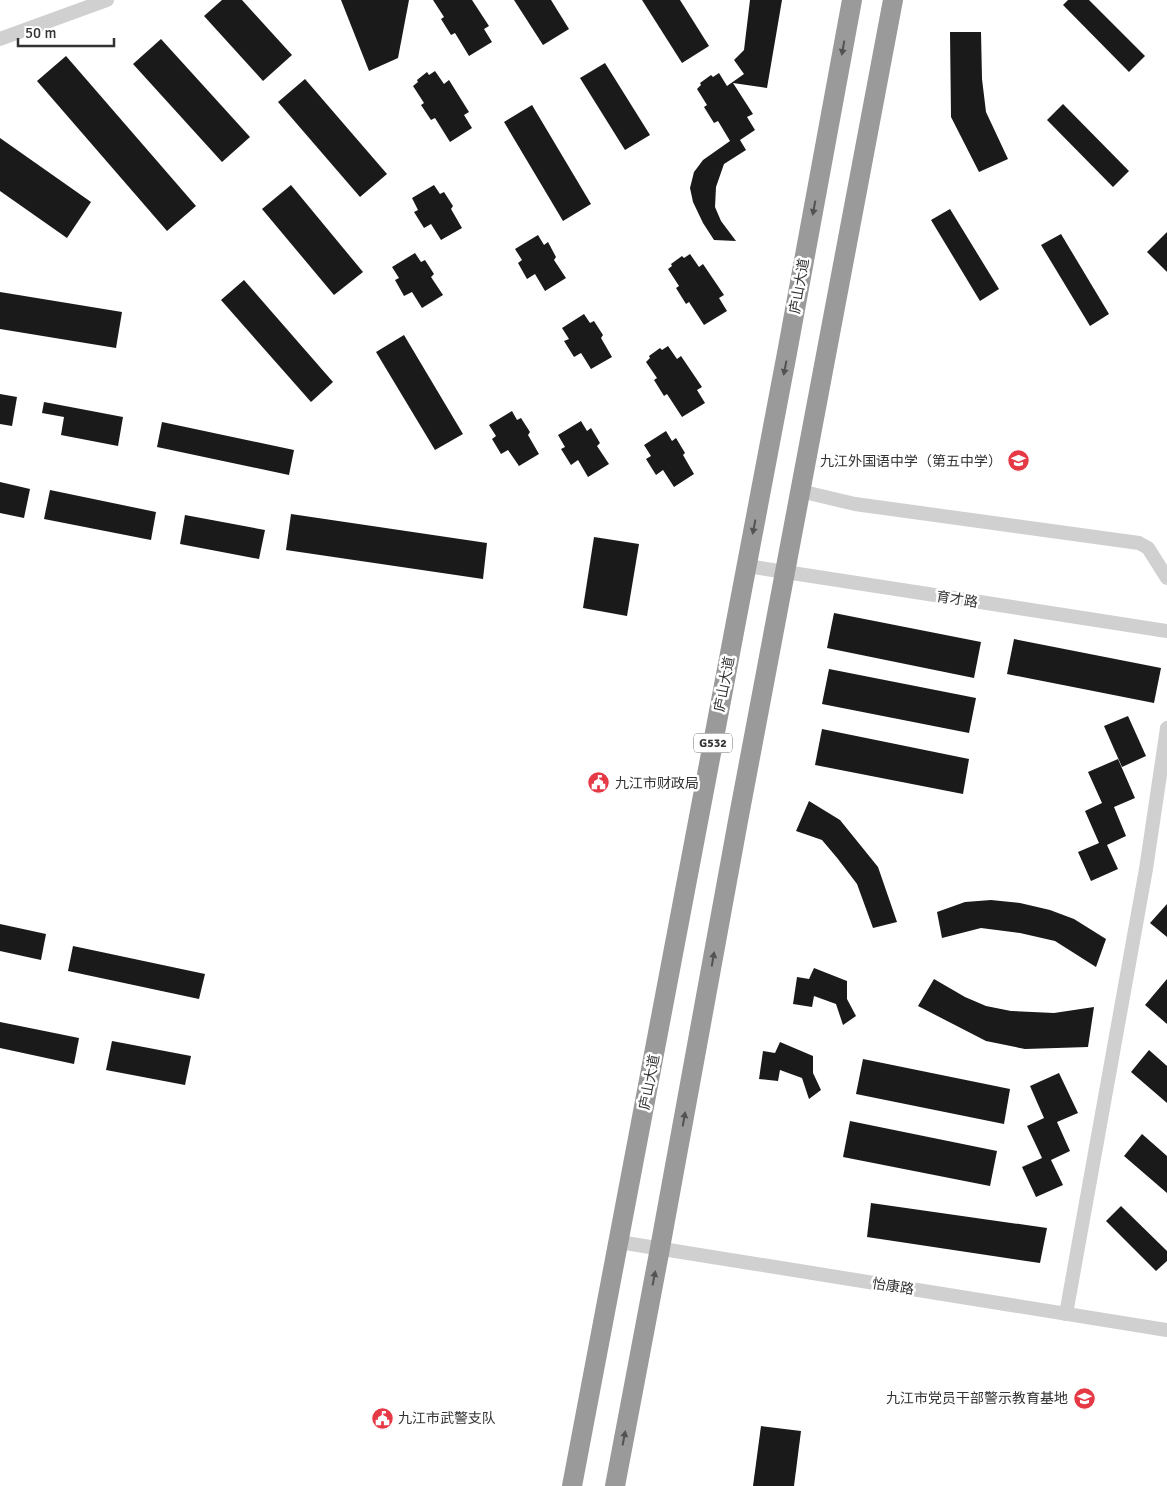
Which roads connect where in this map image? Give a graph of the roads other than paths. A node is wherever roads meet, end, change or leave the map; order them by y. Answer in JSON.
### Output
{"nodes":[{"id":1,"x":107,"y":0,"type":"edge"},
{"id":2,"x":852,"y":0,"type":"edge"},
{"id":3,"x":894,"y":0,"type":"edge"},
{"id":4,"x":0,"y":39,"type":"edge"},
{"id":5,"x":800,"y":491,"type":"junction"},
{"id":6,"x":747,"y":566,"type":"junction"},
{"id":7,"x":785,"y":572,"type":"junction"},
{"id":8,"x":1167,"y":578,"type":"edge"},
{"id":9,"x":1167,"y":632,"type":"edge"},
{"id":10,"x":1167,"y":728,"type":"edge"},
{"id":11,"x":619,"y":1242,"type":"junction"},
{"id":12,"x":660,"y":1248,"type":"junction"},
{"id":13,"x":1066,"y":1314,"type":"junction"},
{"id":14,"x":1167,"y":1330,"type":"edge"},
{"id":15,"x":572,"y":1486,"type":"edge"},
{"id":16,"x":615,"y":1486,"type":"edge"}],
"edges":[{"from":1,"to":4,"type":"street"},
{"from":2,"to":6,"type":"highway","name":"庐山大道","number":"G532","one_way":true},
{"from":3,"to":5,"type":"highway","number":"G532"},
{"from":5,"to":7,"type":"highway","number":"G532"},
{"from":5,"to":8,"type":"street"},
{"from":6,"to":7,"type":"street","name":"育才路"},
{"from":6,"to":11,"type":"highway","name":"庐山大道","number":"G532"},
{"from":7,"to":9,"type":"street","name":"育才路"},
{"from":12,"to":7,"type":"highway","number":"G532","one_way":true},
{"from":10,"to":13,"type":"street"},
{"from":11,"to":12,"type":"street","name":"怡康路"},
{"from":11,"to":15,"type":"highway","name":"庐山大道","number":"G532"},
{"from":12,"to":13,"type":"street","name":"怡康路"},
{"from":16,"to":12,"type":"highway","number":"G532","one_way":true},
{"from":13,"to":14,"type":"street","name":"怡康路"}]}
